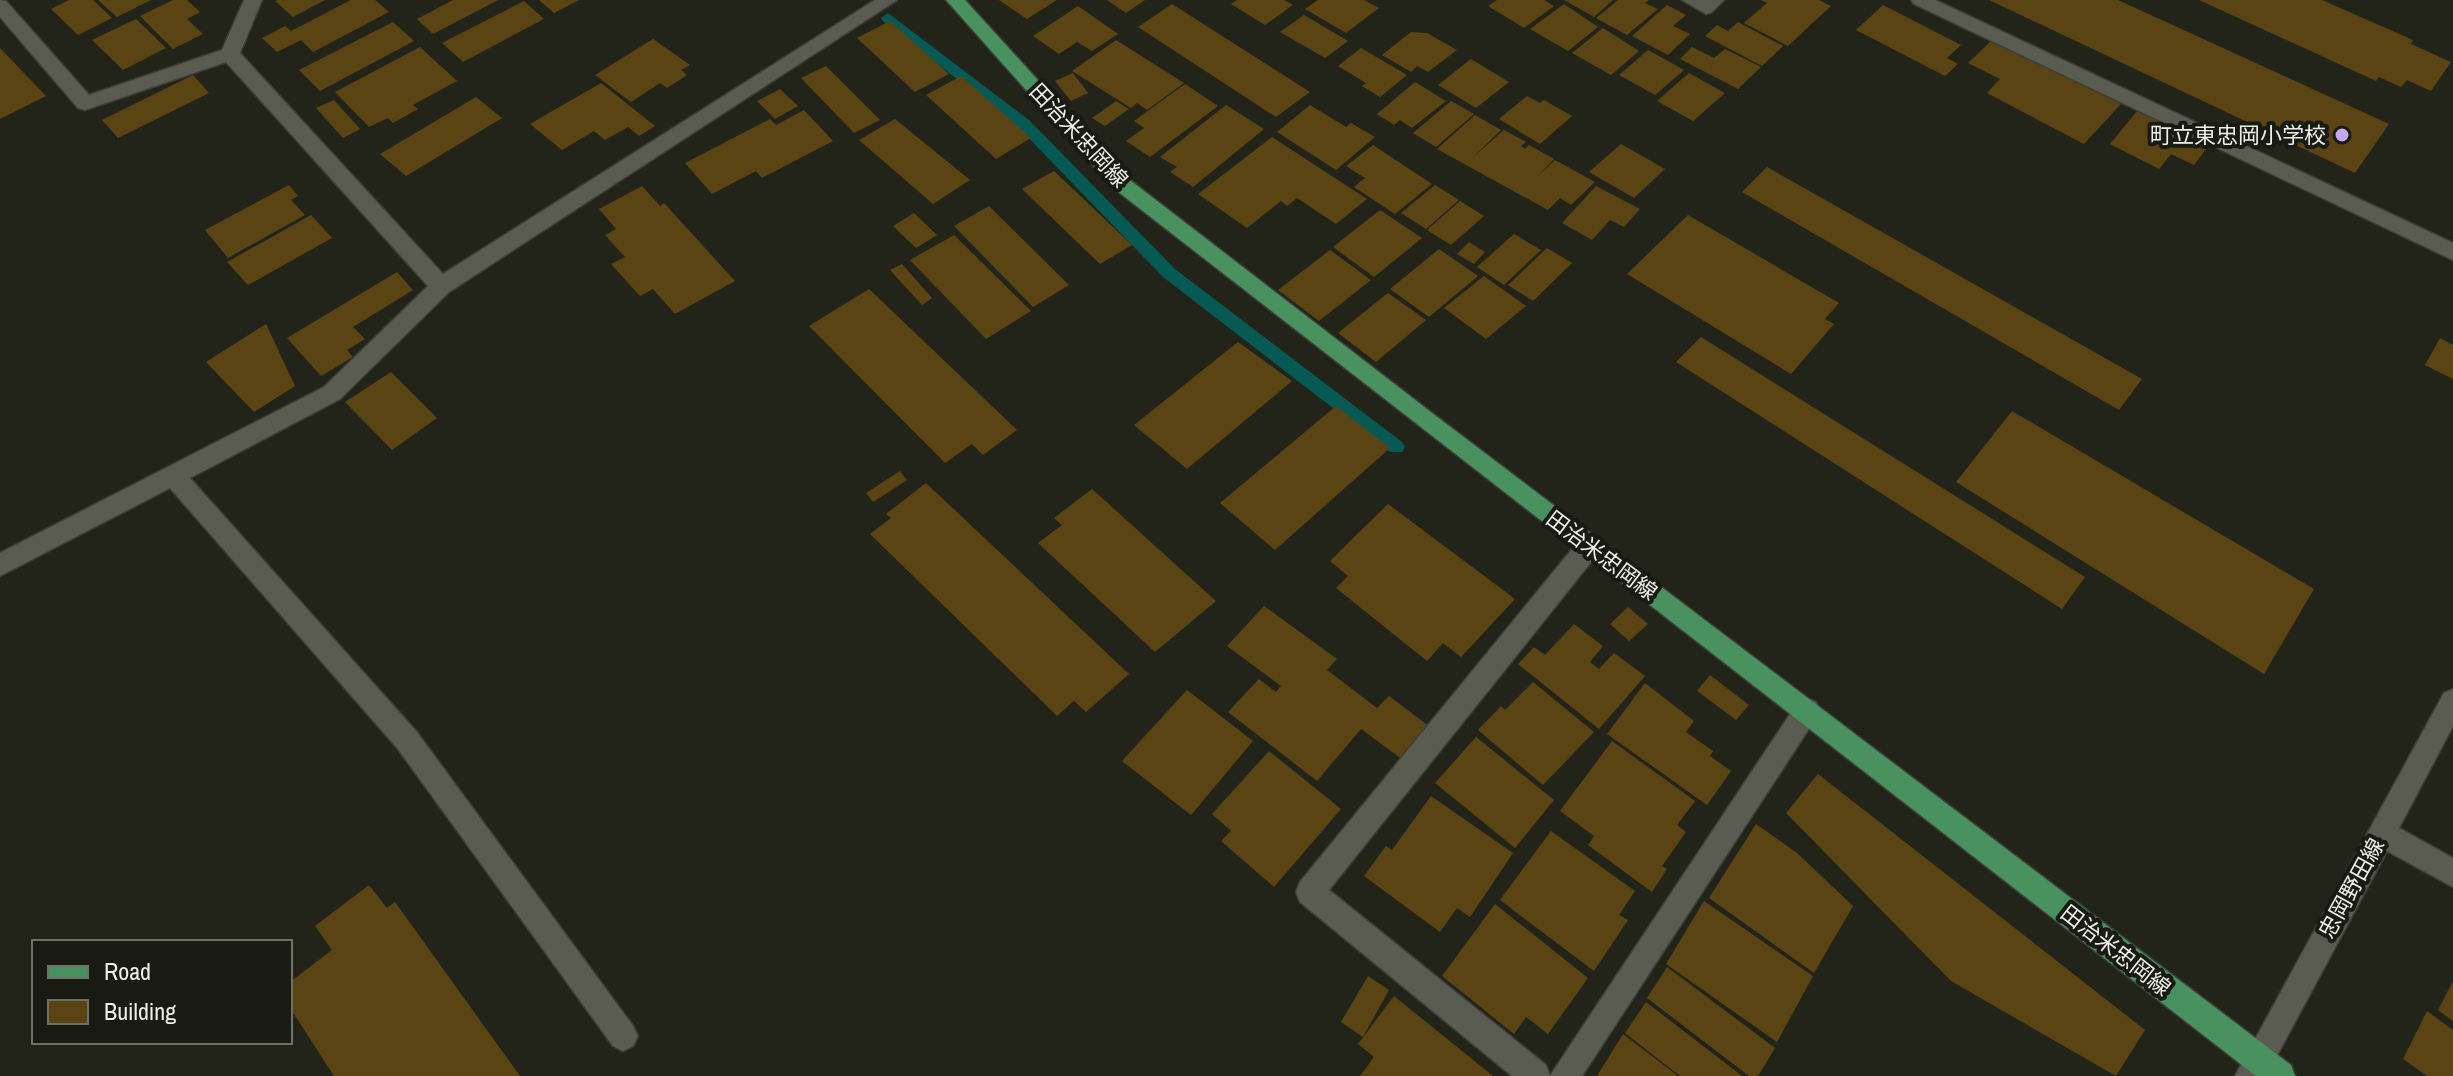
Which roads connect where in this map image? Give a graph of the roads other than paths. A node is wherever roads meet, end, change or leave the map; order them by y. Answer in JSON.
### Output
{"nodes":[{"id":1,"x":253,"y":0,"type":"edge"},
{"id":2,"x":888,"y":0,"type":"edge"},
{"id":3,"x":955,"y":0,"type":"edge"},
{"id":4,"x":1691,"y":0,"type":"edge"},
{"id":5,"x":1715,"y":0,"type":"edge"},
{"id":6,"x":1920,"y":0,"type":"edge"},
{"id":7,"x":0,"y":5,"type":"edge"},
{"id":8,"x":230,"y":54,"type":"junction"},
{"id":9,"x":2453,"y":252,"type":"edge"},
{"id":10,"x":441,"y":286,"type":"junction"},
{"id":11,"x":173,"y":475,"type":"junction"},
{"id":12,"x":1590,"y":545,"type":"junction"},
{"id":13,"x":0,"y":565,"type":"edge"},
{"id":14,"x":2453,"y":701,"type":"edge"},
{"id":15,"x":1807,"y":710,"type":"junction"},
{"id":16,"x":2381,"y":833,"type":"junction"},
{"id":17,"x":2453,"y":873,"type":"edge"},
{"id":18,"x":623,"y":1036,"type":"dead end"},
{"id":19,"x":2262,"y":1071,"type":"edge"},
{"id":20,"x":1535,"y":1076,"type":"edge"},
{"id":21,"x":1565,"y":1076,"type":"edge"}],
"edges":[{"from":1,"to":8,"type":"street"},
{"from":2,"to":10,"type":"street"},
{"from":3,"to":12,"type":"main road","name":"田治米忠岡線"},
{"from":4,"to":5,"type":"street"},
{"from":6,"to":9,"type":"street"},
{"from":7,"to":8,"type":"street"},
{"from":8,"to":10,"type":"street"},
{"from":10,"to":11,"type":"street"},
{"from":11,"to":13,"type":"street"},
{"from":11,"to":18,"type":"street"},
{"from":12,"to":15,"type":"main road","name":"田治米忠岡線"},
{"from":12,"to":20,"type":"street"},
{"from":14,"to":16,"type":"street","name":"忠岡野田線"},
{"from":15,"to":19,"type":"main road","name":"田治米忠岡線"},
{"from":15,"to":21,"type":"street"},
{"from":16,"to":17,"type":"street"},
{"from":16,"to":19,"type":"street","name":"忠岡野田線"}]}
